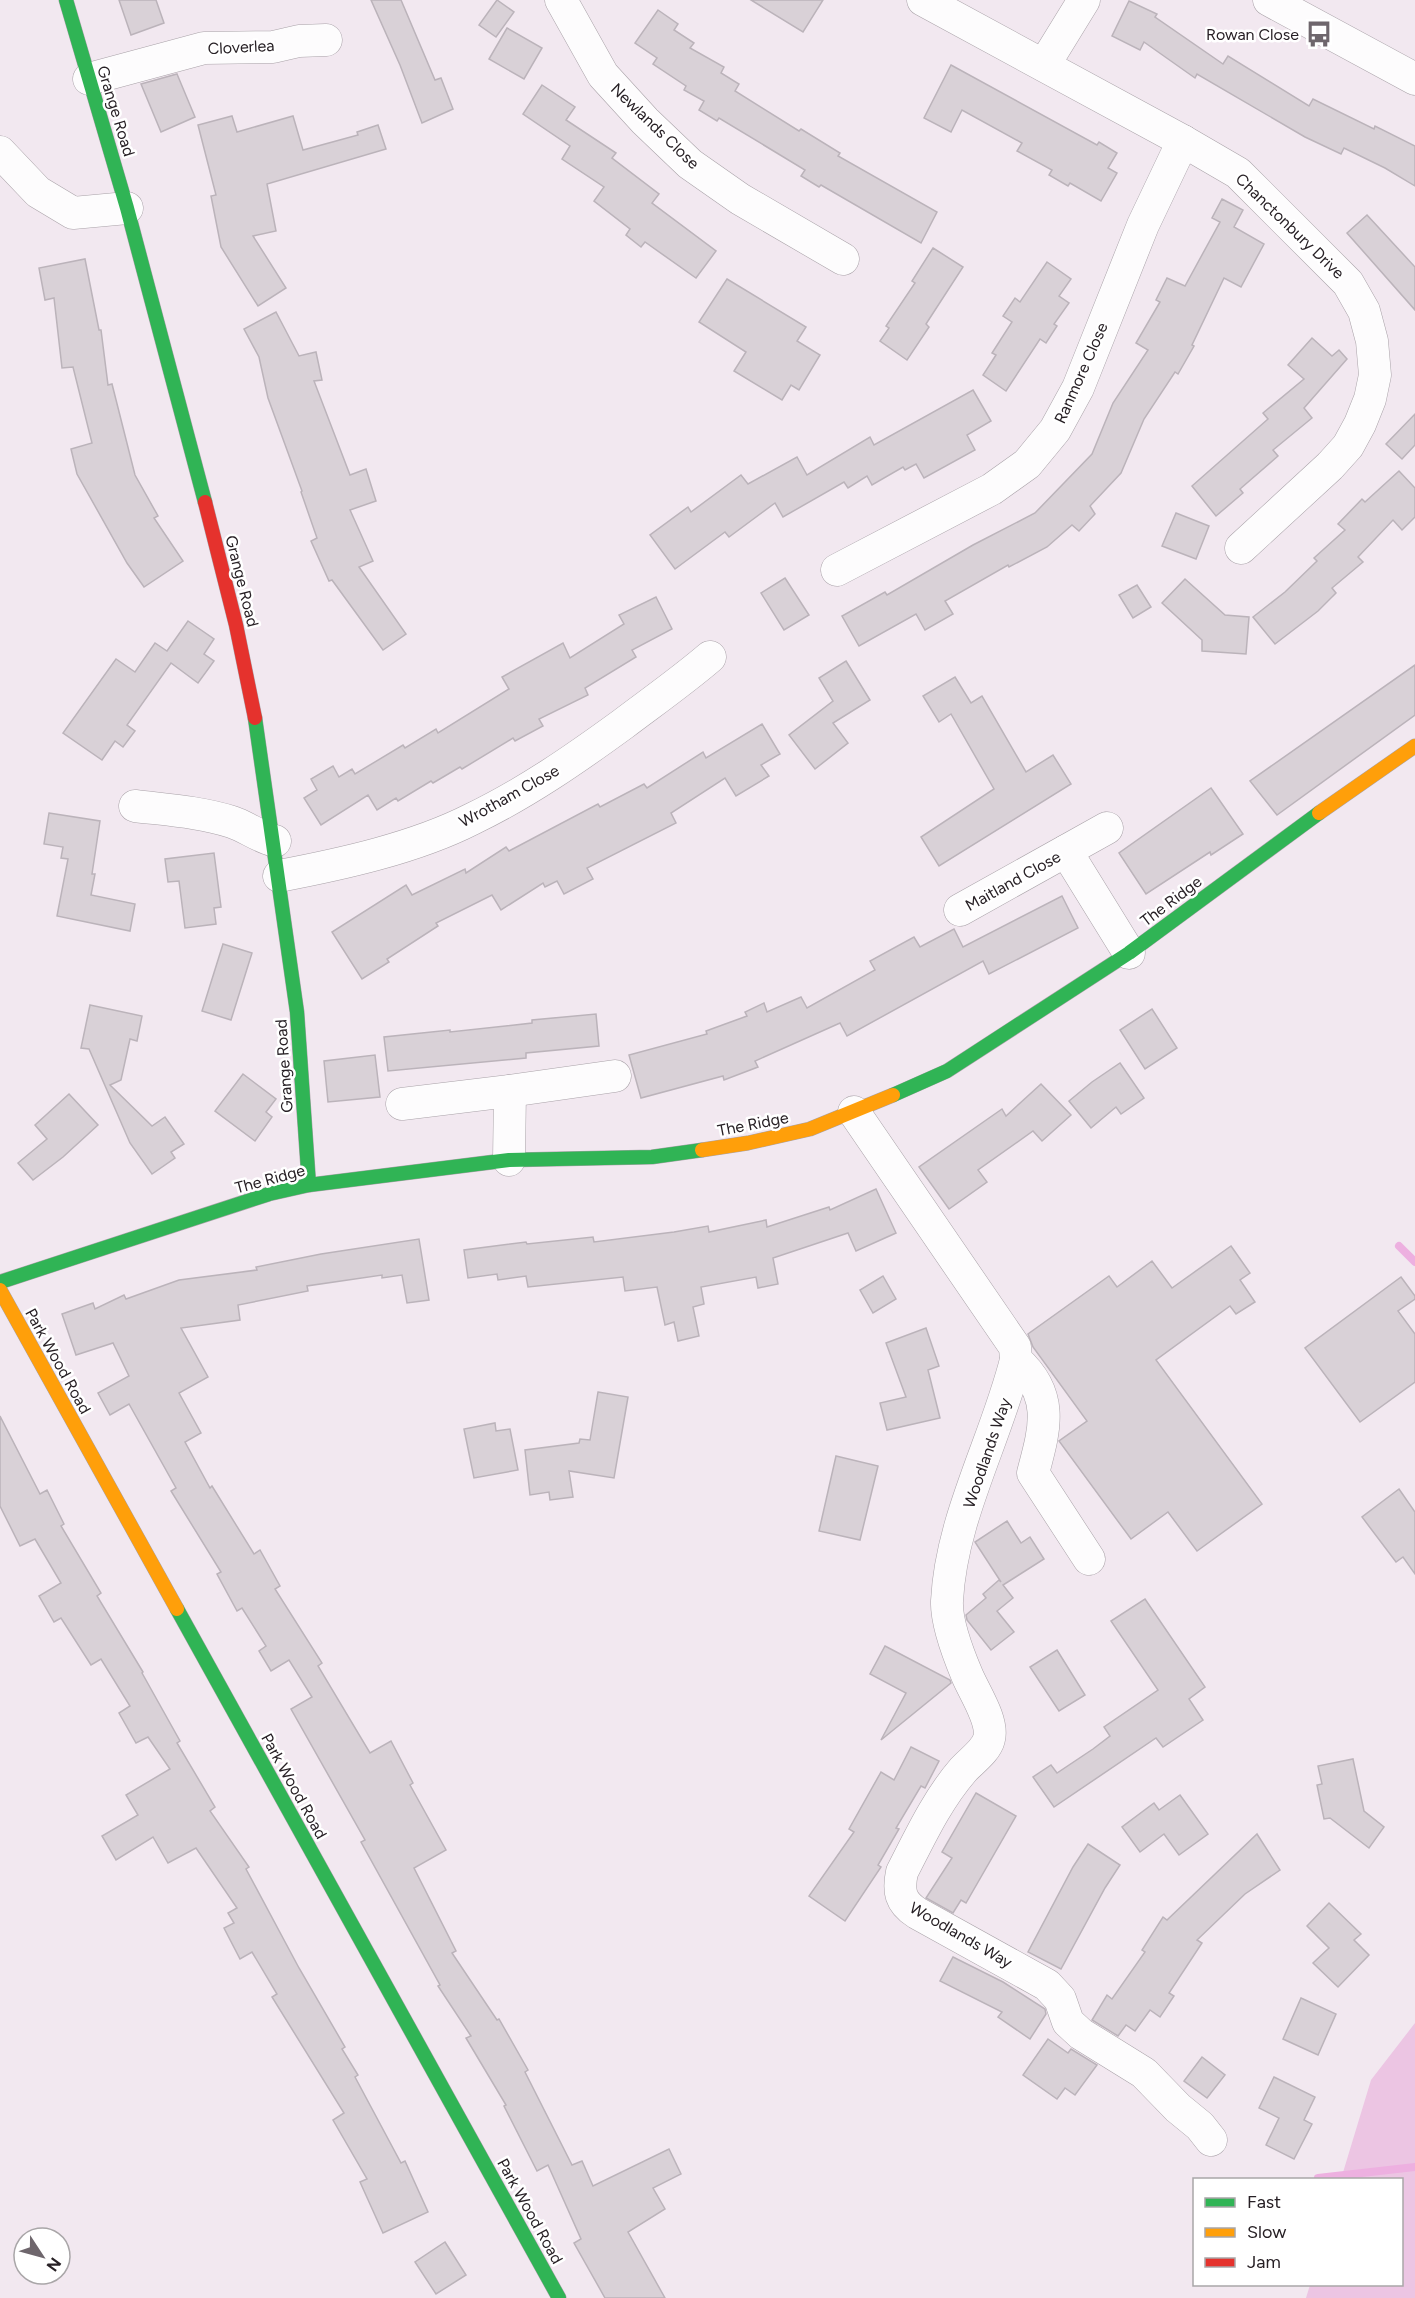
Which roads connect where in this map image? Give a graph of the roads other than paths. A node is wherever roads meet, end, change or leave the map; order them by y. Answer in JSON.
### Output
{"nodes":[{"id":1,"x":66,"y":0,"type":"edge"},
{"id":2,"x":561,"y":0,"type":"edge"},
{"id":3,"x":922,"y":0,"type":"edge"},
{"id":4,"x":1084,"y":0,"type":"edge"},
{"id":5,"x":1269,"y":0,"type":"edge"},
{"id":6,"x":326,"y":40,"type":"dead end"},
{"id":7,"x":1044,"y":65,"type":"junction"},
{"id":8,"x":89,"y":79,"type":"junction"},
{"id":9,"x":1415,"y":79,"type":"edge"},
{"id":10,"x":1183,"y":141,"type":"junction"},
{"id":11,"x":0,"y":152,"type":"edge"},
{"id":12,"x":127,"y":208,"type":"junction"},
{"id":13,"x":843,"y":258,"type":"dead end"},
{"id":14,"x":1241,"y":549,"type":"dead end"},
{"id":15,"x":837,"y":570,"type":"dead end"},
{"id":16,"x":710,"y":657,"type":"dead end"},
{"id":17,"x":1415,"y":746,"type":"edge"},
{"id":18,"x":135,"y":806,"type":"dead end"},
{"id":19,"x":1107,"y":828,"type":"dead end"},
{"id":20,"x":275,"y":841,"type":"junction"},
{"id":21,"x":1066,"y":851,"type":"junction"},
{"id":22,"x":279,"y":876,"type":"junction"},
{"id":23,"x":960,"y":910,"type":"dead end"},
{"id":24,"x":1129,"y":953,"type":"junction"},
{"id":25,"x":615,"y":1076,"type":"dead end"},
{"id":26,"x":510,"y":1091,"type":"junction"},
{"id":27,"x":402,"y":1104,"type":"dead end"},
{"id":28,"x":854,"y":1112,"type":"junction"},
{"id":29,"x":509,"y":1160,"type":"junction"},
{"id":30,"x":309,"y":1185,"type":"junction"},
{"id":31,"x":0,"y":1282,"type":"edge"},
{"id":32,"x":0,"y":1290,"type":"edge"},
{"id":33,"x":1016,"y":1360,"type":"junction"},
{"id":34,"x":1089,"y":1559,"type":"dead end"},
{"id":35,"x":1211,"y":2140,"type":"dead end"},
{"id":36,"x":559,"y":2298,"type":"edge"}],
"edges":[{"from":1,"to":8,"type":"street","name":"Grange Road"},
{"from":2,"to":13,"type":"street","name":"Newlands Close"},
{"from":3,"to":7,"type":"street","name":"Chanctonbury Drive"},
{"from":4,"to":7,"type":"street"},
{"from":5,"to":9,"type":"street"},
{"from":6,"to":8,"type":"street","name":"Cloverlea"},
{"from":7,"to":10,"type":"street","name":"Chanctonbury Drive"},
{"from":8,"to":12,"type":"street","name":"Grange Road"},
{"from":10,"to":14,"type":"street","name":"Chanctonbury Drive"},
{"from":10,"to":15,"type":"street","name":"Ranmore Close"},
{"from":11,"to":12,"type":"street"},
{"from":12,"to":20,"type":"street","name":"Grange Road"},
{"from":16,"to":22,"type":"street","name":"Wrotham Close"},
{"from":17,"to":24,"type":"street","name":"The Ridge"},
{"from":18,"to":20,"type":"street"},
{"from":19,"to":21,"type":"street","name":"Maitland Close"},
{"from":20,"to":22,"type":"street","name":"Grange Road"},
{"from":21,"to":23,"type":"street","name":"Maitland Close"},
{"from":21,"to":24,"type":"street","name":"Maitland Close"},
{"from":22,"to":30,"type":"street","name":"Grange Road"},
{"from":24,"to":28,"type":"street","name":"The Ridge"},
{"from":25,"to":26,"type":"street"},
{"from":26,"to":27,"type":"street"},
{"from":26,"to":29,"type":"street"},
{"from":28,"to":29,"type":"street","name":"The Ridge"},
{"from":28,"to":33,"type":"street"},
{"from":29,"to":30,"type":"street","name":"The Ridge"},
{"from":30,"to":31,"type":"street","name":"The Ridge"},
{"from":32,"to":36,"type":"street","name":"Park Wood Road"},
{"from":33,"to":34,"type":"street"},
{"from":33,"to":35,"type":"street","name":"Woodlands Way"}]}
